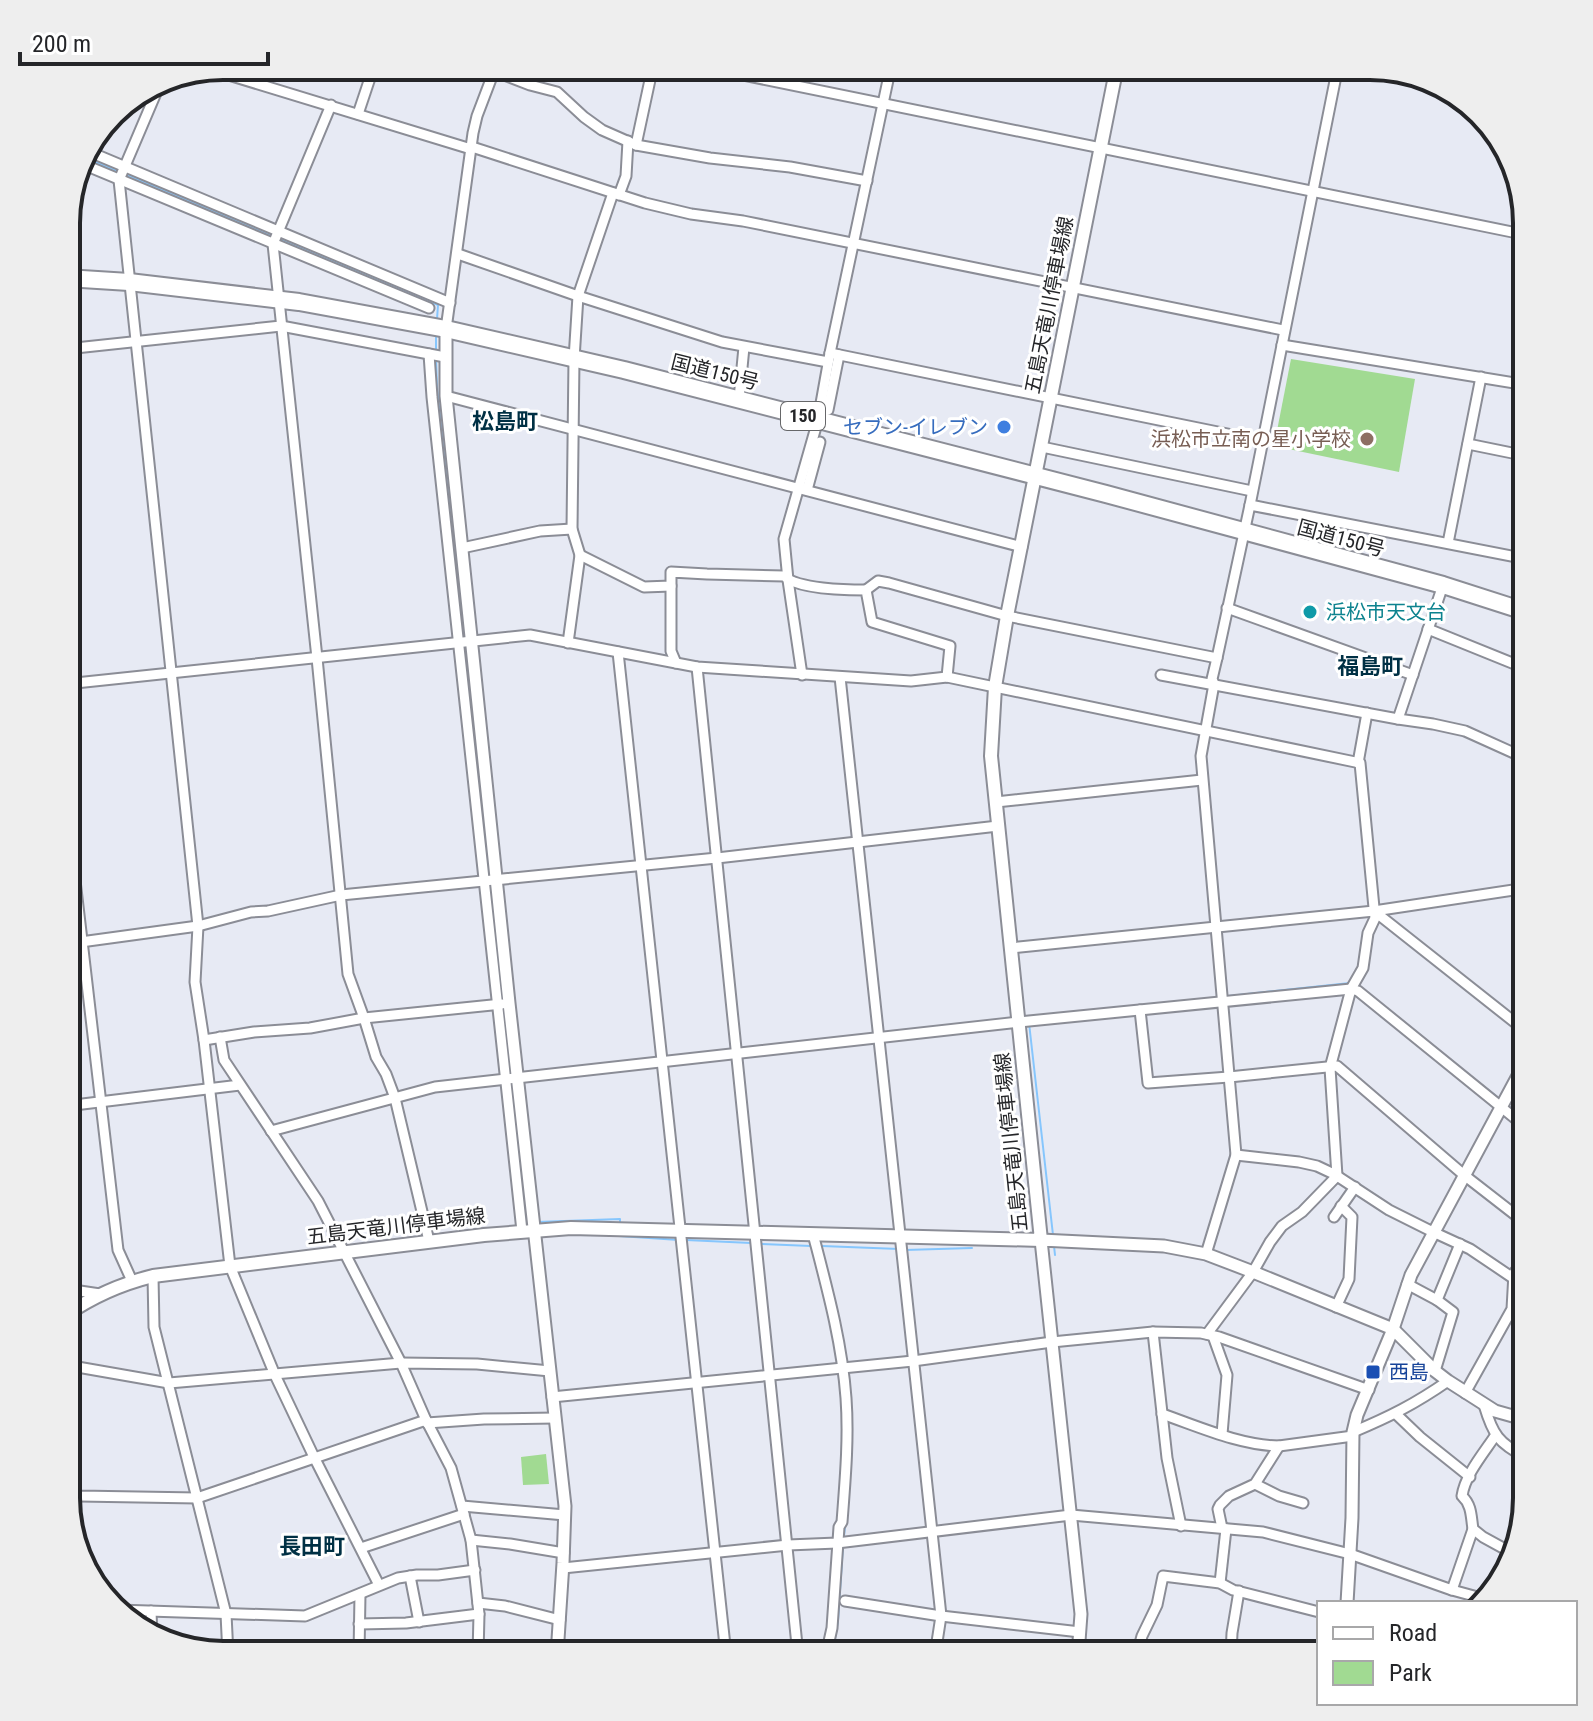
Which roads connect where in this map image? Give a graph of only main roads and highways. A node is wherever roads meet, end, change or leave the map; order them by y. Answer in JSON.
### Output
{"nodes":[{"id":1,"x":1114,"y":80,"type":"edge"},
{"id":2,"x":80,"y":279,"type":"edge"},
{"id":3,"x":1036,"y":477,"type":"junction"},
{"id":4,"x":1513,"y":608,"type":"edge"},
{"id":5,"x":80,"y":1306,"type":"edge"}],
"edges":[{"from":1,"to":3,"type":"main road","name":"五島天竜川停車場線"},
{"from":2,"to":3,"type":"highway","name":"国道150号","number":"150"},
{"from":3,"to":4,"type":"highway","name":"国道150号","number":"150"},
{"from":3,"to":5,"type":"main road","name":"五島天竜川停車場線"}]}
